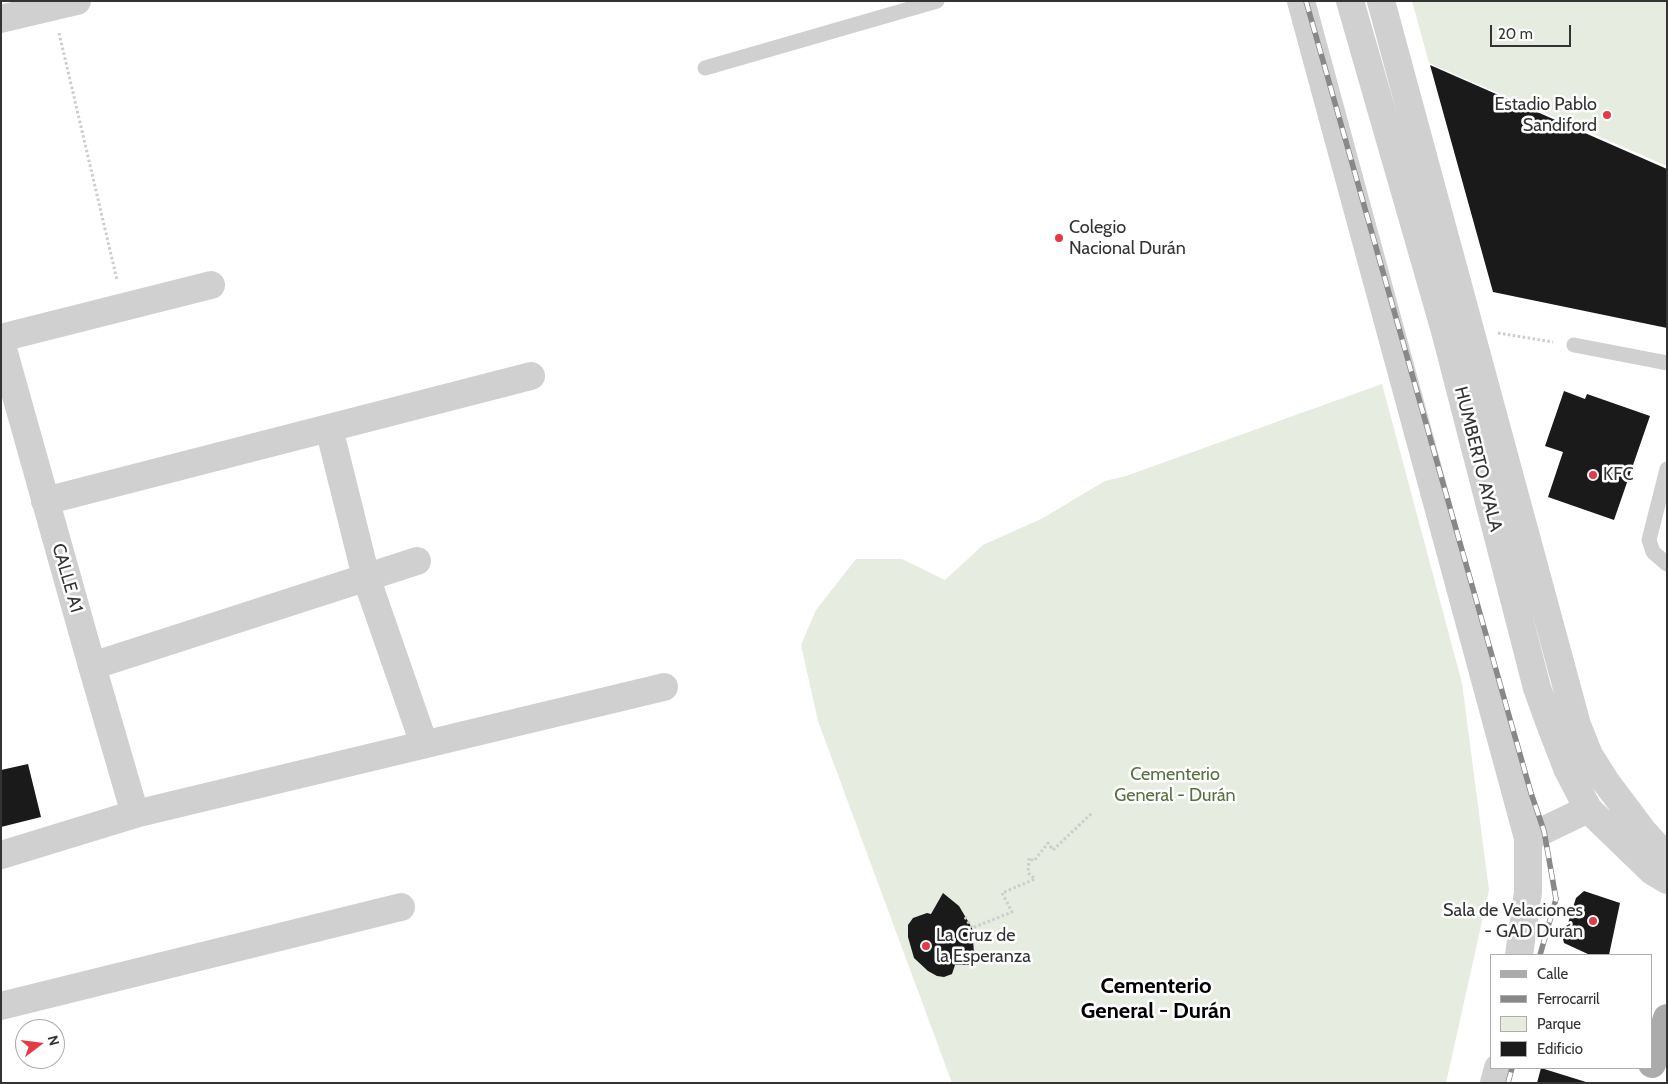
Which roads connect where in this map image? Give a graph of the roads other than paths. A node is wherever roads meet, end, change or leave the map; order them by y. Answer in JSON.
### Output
{"nodes":[{"id":1,"x":937,"y":1,"type":"edge"},
{"id":2,"x":1301,"y":1,"type":"edge"},
{"id":3,"x":1350,"y":1,"type":"edge"},
{"id":4,"x":1381,"y":1,"type":"edge"},
{"id":5,"x":65,"y":4,"type":"edge"},
{"id":6,"x":1,"y":19,"type":"edge"},
{"id":7,"x":705,"y":68,"type":"dead end"},
{"id":8,"x":211,"y":285,"type":"dead end"},
{"id":9,"x":1,"y":338,"type":"edge"},
{"id":10,"x":1,"y":342,"type":"edge"},
{"id":11,"x":1574,"y":345,"type":"road end"},
{"id":12,"x":1667,"y":363,"type":"edge"},
{"id":13,"x":531,"y":376,"type":"dead end"},
{"id":14,"x":329,"y":428,"type":"junction"},
{"id":15,"x":1667,"y":469,"type":"edge"},
{"id":16,"x":45,"y":501,"type":"junction"},
{"id":17,"x":417,"y":561,"type":"dead end"},
{"id":18,"x":1667,"y":564,"type":"edge"},
{"id":19,"x":366,"y":577,"type":"junction"},
{"id":20,"x":92,"y":666,"type":"junction"},
{"id":21,"x":664,"y":687,"type":"dead end"},
{"id":22,"x":424,"y":744,"type":"junction"},
{"id":23,"x":1588,"y":809,"type":"junction"},
{"id":24,"x":136,"y":814,"type":"junction"},
{"id":25,"x":1528,"y":838,"type":"junction"},
{"id":26,"x":1,"y":856,"type":"edge"},
{"id":27,"x":1667,"y":858,"type":"edge"},
{"id":28,"x":1667,"y":880,"type":"edge"},
{"id":29,"x":401,"y":907,"type":"dead end"},
{"id":30,"x":1519,"y":954,"type":"edge"},
{"id":31,"x":1,"y":1006,"type":"edge"},
{"id":32,"x":1667,"y":1018,"type":"edge"},
{"id":33,"x":1653,"y":1060,"type":"edge"},
{"id":34,"x":1498,"y":1069,"type":"edge"},
{"id":35,"x":1650,"y":1069,"type":"edge"},
{"id":36,"x":1494,"y":1083,"type":"edge"},
{"id":37,"x":1646,"y":1083,"type":"edge"}],
"edges":[{"from":1,"to":7,"type":"lane"},
{"from":2,"to":25,"type":"street"},
{"from":3,"to":23,"type":"street","name":"HUMBERTO AYALA"},
{"from":4,"to":27,"type":"street","name":"HUMBERTO AYALA"},
{"from":5,"to":6,"type":"street"},
{"from":8,"to":9,"type":"street"},
{"from":10,"to":16,"type":"street","name":"CALLE A1"},
{"from":11,"to":12,"type":"lane"},
{"from":13,"to":14,"type":"street"},
{"from":14,"to":16,"type":"street"},
{"from":14,"to":19,"type":"street"},
{"from":15,"to":18,"type":"lane"},
{"from":16,"to":20,"type":"street","name":"CALLE A1"},
{"from":17,"to":19,"type":"street"},
{"from":19,"to":20,"type":"street"},
{"from":19,"to":22,"type":"street"},
{"from":20,"to":24,"type":"street","name":"CALLE A1"},
{"from":21,"to":22,"type":"street"},
{"from":22,"to":24,"type":"street"},
{"from":23,"to":25,"type":"street"},
{"from":23,"to":28,"type":"street","name":"HUMBERTO AYALA"},
{"from":24,"to":26,"type":"street"},
{"from":25,"to":30,"type":"street"},
{"from":29,"to":31,"type":"street"},
{"from":32,"to":33,"type":"main road"},
{"from":34,"to":36,"type":"street"},
{"from":35,"to":37,"type":"main road"}]}
